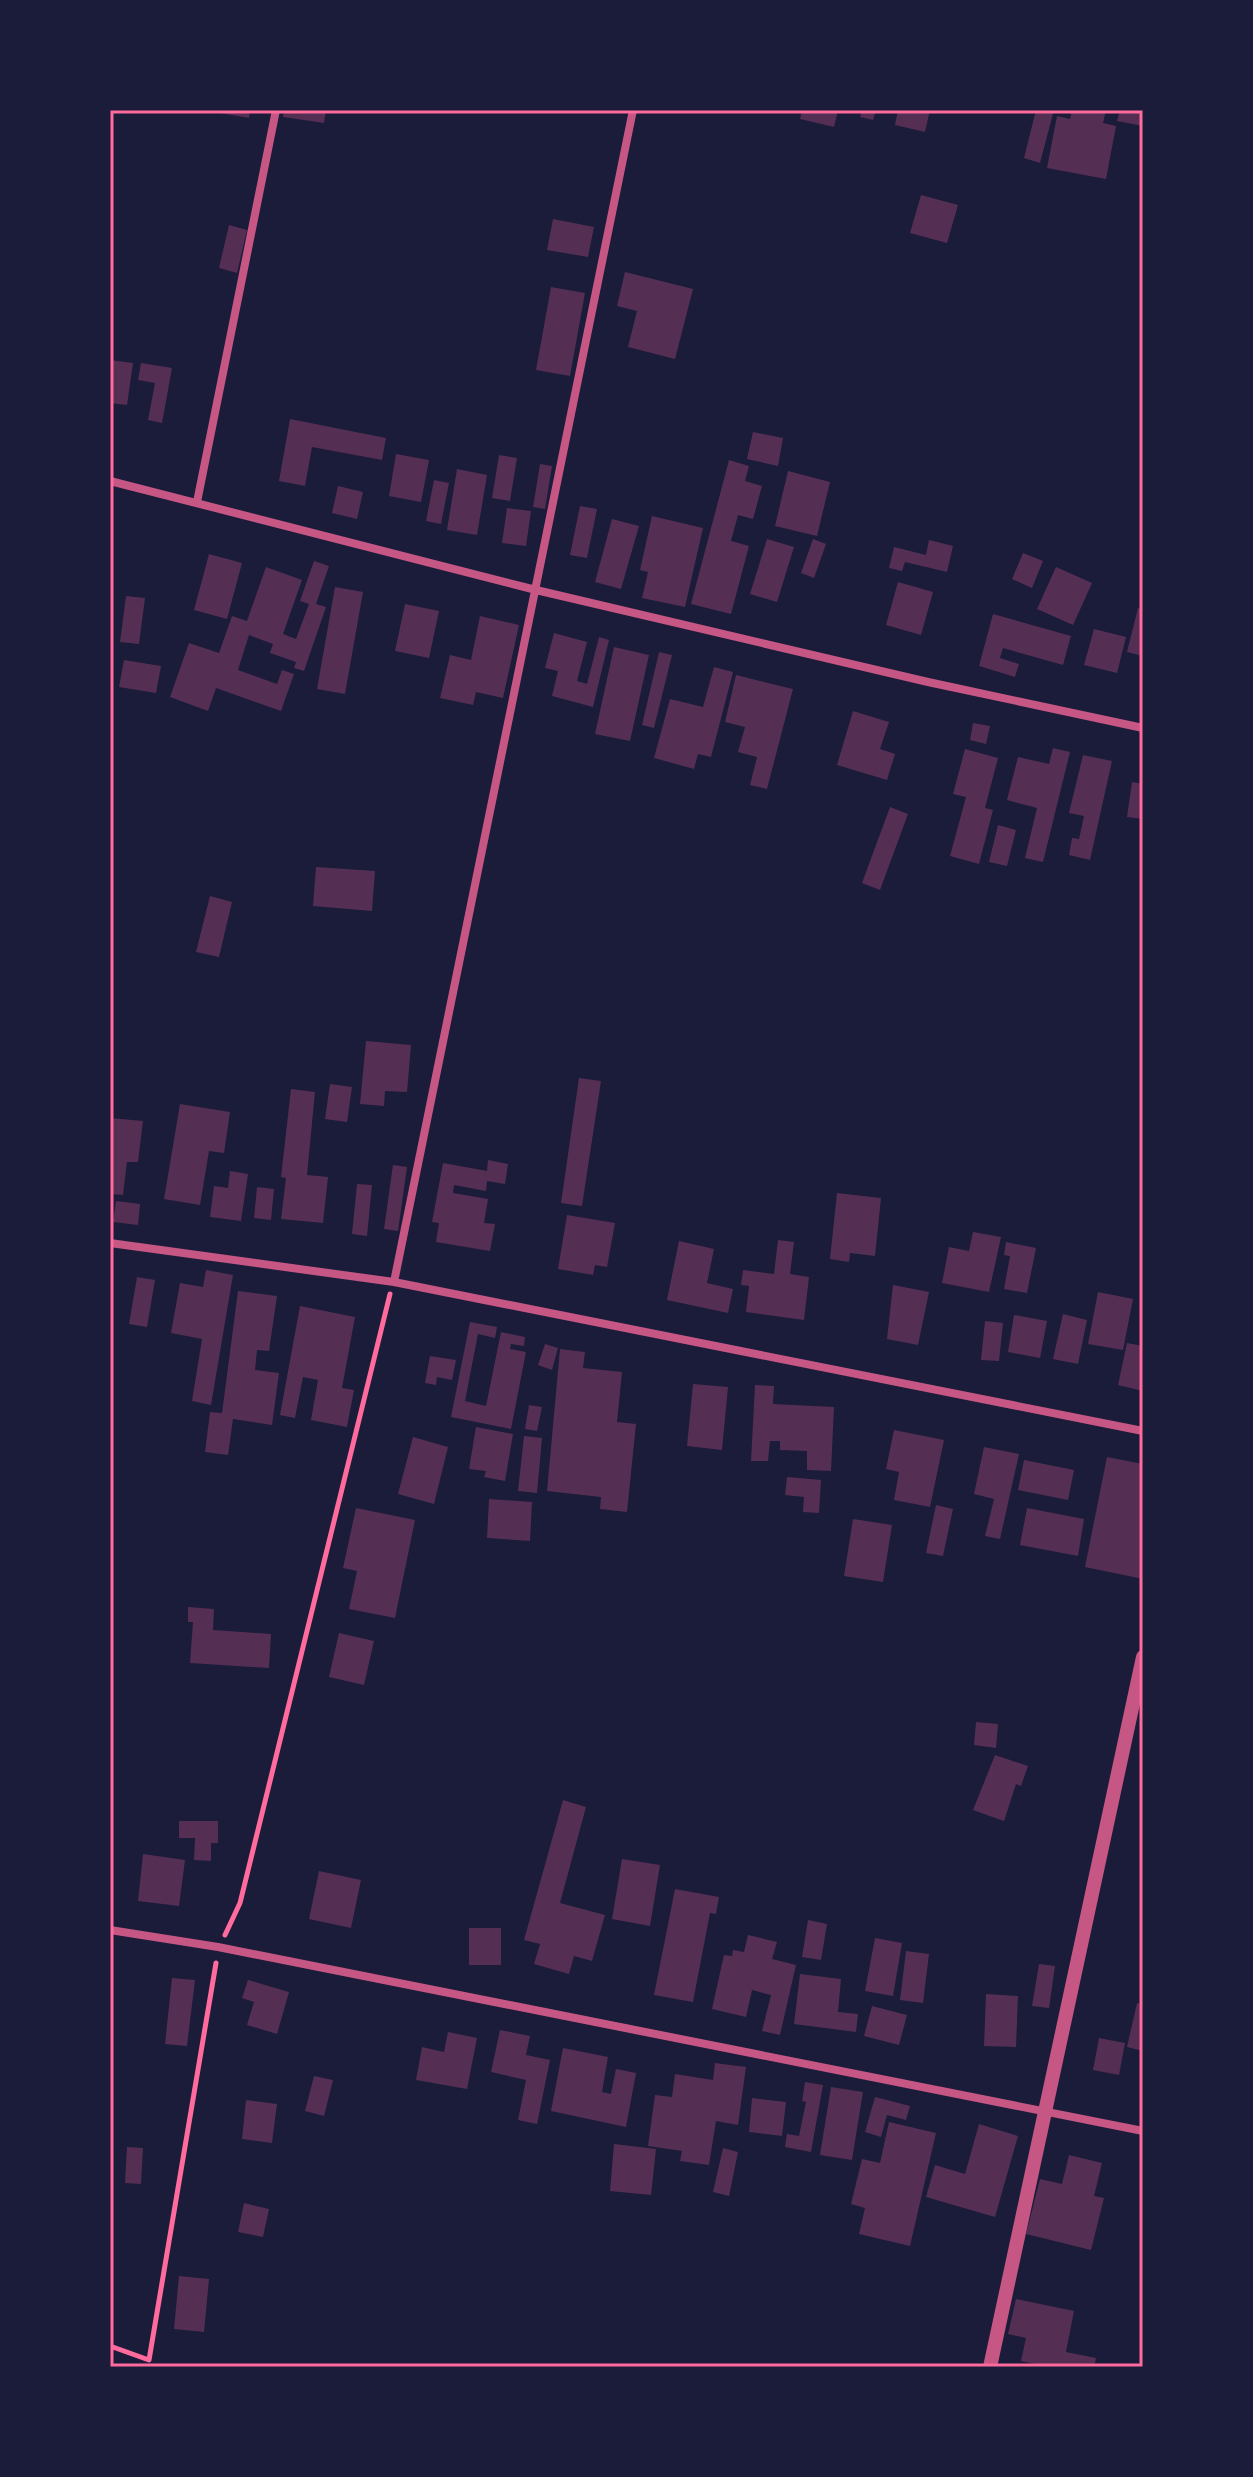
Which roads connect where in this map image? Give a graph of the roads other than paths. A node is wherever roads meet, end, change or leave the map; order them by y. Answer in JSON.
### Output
{"nodes":[{"id":1,"x":276,"y":110,"type":"edge"},
{"id":2,"x":633,"y":110,"type":"edge"},
{"id":3,"x":110,"y":481,"type":"edge"},
{"id":4,"x":197,"y":502,"type":"junction"},
{"id":5,"x":536,"y":590,"type":"junction"},
{"id":6,"x":1143,"y":728,"type":"edge"},
{"id":7,"x":110,"y":1243,"type":"edge"},
{"id":8,"x":394,"y":1282,"type":"junction"},
{"id":9,"x":1143,"y":1431,"type":"edge"},
{"id":10,"x":1143,"y":1657,"type":"edge"},
{"id":11,"x":110,"y":1930,"type":"edge"},
{"id":12,"x":1044,"y":2110,"type":"junction"},
{"id":13,"x":1143,"y":2131,"type":"edge"},
{"id":14,"x":990,"y":2367,"type":"edge"}],
"edges":[{"from":1,"to":4,"type":"street"},
{"from":2,"to":5,"type":"street"},
{"from":3,"to":4,"type":"street"},
{"from":4,"to":5,"type":"street"},
{"from":5,"to":6,"type":"street"},
{"from":5,"to":8,"type":"street"},
{"from":7,"to":8,"type":"street"},
{"from":8,"to":9,"type":"street"},
{"from":10,"to":12,"type":"street"},
{"from":11,"to":12,"type":"street"},
{"from":12,"to":13,"type":"street"},
{"from":12,"to":14,"type":"street"}]}
